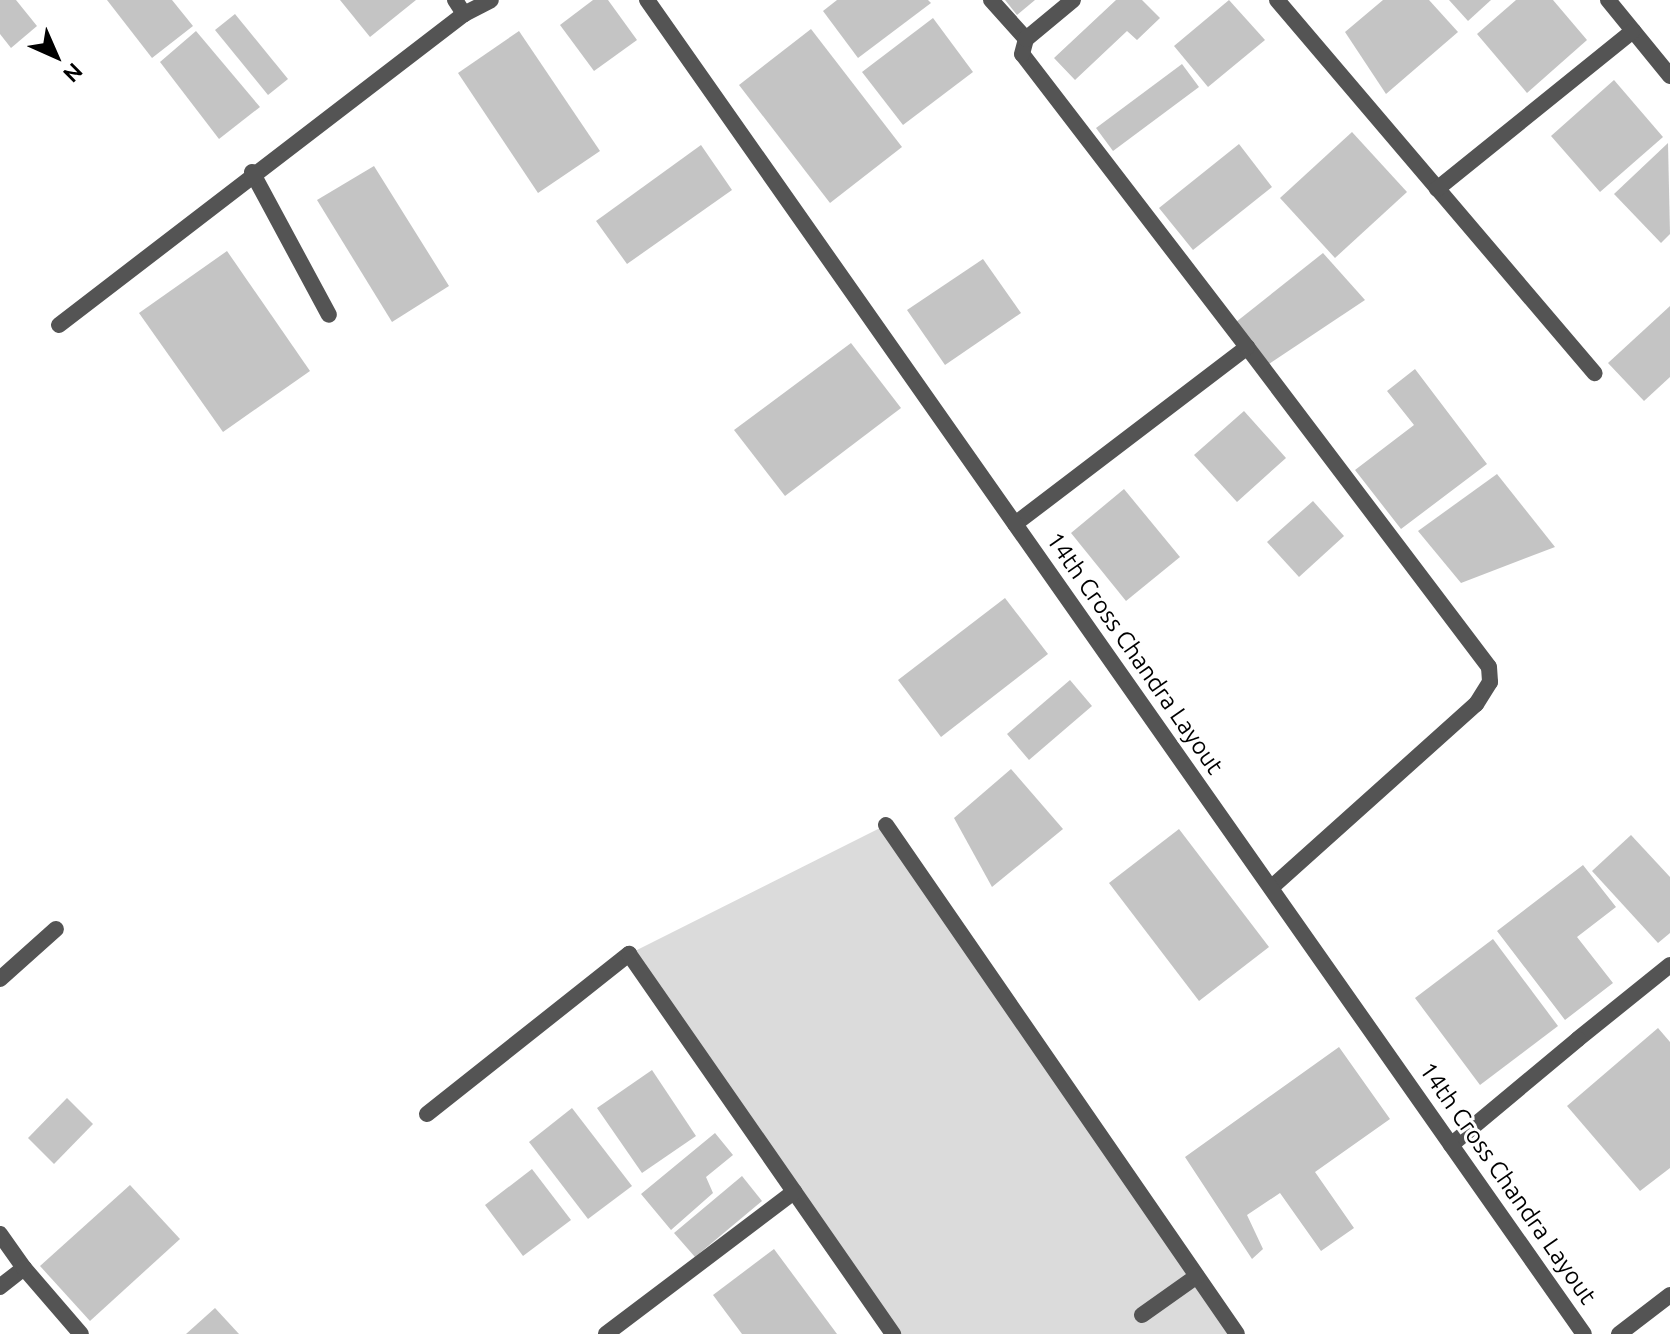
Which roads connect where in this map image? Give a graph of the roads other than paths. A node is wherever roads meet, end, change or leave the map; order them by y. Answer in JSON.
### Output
{"nodes":[{"id":1,"x":491,"y":0,"type":"edge"},
{"id":2,"x":647,"y":0,"type":"edge"},
{"id":3,"x":991,"y":0,"type":"edge"},
{"id":4,"x":1073,"y":0,"type":"edge"},
{"id":5,"x":1277,"y":0,"type":"edge"},
{"id":6,"x":1608,"y":0,"type":"edge"},
{"id":7,"x":460,"y":7,"type":"edge"},
{"id":8,"x":1633,"y":31,"type":"junction"},
{"id":9,"x":1026,"y":39,"type":"junction"},
{"id":10,"x":1670,"y":76,"type":"edge"},
{"id":11,"x":252,"y":172,"type":"junction"},
{"id":12,"x":1437,"y":189,"type":"junction"},
{"id":13,"x":329,"y":315,"type":"dead end"},
{"id":14,"x":59,"y":325,"type":"dead end"},
{"id":15,"x":1247,"y":347,"type":"junction"},
{"id":16,"x":1595,"y":373,"type":"dead end"},
{"id":17,"x":1015,"y":524,"type":"junction"},
{"id":18,"x":886,"y":825,"type":"dead end"},
{"id":19,"x":1271,"y":888,"type":"junction"},
{"id":20,"x":56,"y":929,"type":"dead end"},
{"id":21,"x":1670,"y":965,"type":"edge"},
{"id":22,"x":0,"y":979,"type":"edge"},
{"id":23,"x":427,"y":1114,"type":"dead end"},
{"id":24,"x":1451,"y":1145,"type":"junction"},
{"id":25,"x":794,"y":1192,"type":"junction"},
{"id":26,"x":0,"y":1234,"type":"edge"},
{"id":27,"x":24,"y":1268,"type":"junction"},
{"id":28,"x":1197,"y":1276,"type":"junction"},
{"id":29,"x":0,"y":1287,"type":"edge"},
{"id":30,"x":1670,"y":1295,"type":"edge"},
{"id":31,"x":1142,"y":1315,"type":"dead end"},
{"id":32,"x":81,"y":1334,"type":"edge"},
{"id":33,"x":606,"y":1334,"type":"edge"},
{"id":34,"x":893,"y":1334,"type":"edge"},
{"id":35,"x":1237,"y":1334,"type":"edge"},
{"id":36,"x":1584,"y":1334,"type":"edge"},
{"id":37,"x":1619,"y":1334,"type":"edge"}],
"edges":[{"from":1,"to":7,"type":"street"},
{"from":2,"to":17,"type":"street","name":"14th Cross Chandra Layout"},
{"from":3,"to":9,"type":"street"},
{"from":4,"to":9,"type":"street"},
{"from":5,"to":12,"type":"street"},
{"from":6,"to":8,"type":"street"},
{"from":7,"to":11,"type":"street"},
{"from":8,"to":10,"type":"street"},
{"from":8,"to":12,"type":"street"},
{"from":9,"to":15,"type":"street"},
{"from":11,"to":13,"type":"street"},
{"from":11,"to":14,"type":"street"},
{"from":12,"to":16,"type":"street"},
{"from":15,"to":17,"type":"street"},
{"from":15,"to":19,"type":"street"},
{"from":17,"to":19,"type":"street","name":"14th Cross Chandra Layout"},
{"from":18,"to":28,"type":"street"},
{"from":19,"to":24,"type":"street","name":"14th Cross Chandra Layout"},
{"from":20,"to":22,"type":"street"},
{"from":21,"to":24,"type":"street"},
{"from":23,"to":25,"type":"street"},
{"from":24,"to":36,"type":"street","name":"14th Cross Chandra Layout"},
{"from":25,"to":33,"type":"street"},
{"from":25,"to":34,"type":"street"},
{"from":26,"to":27,"type":"street"},
{"from":27,"to":29,"type":"street"},
{"from":27,"to":32,"type":"street"},
{"from":28,"to":31,"type":"street"},
{"from":28,"to":35,"type":"street"},
{"from":30,"to":37,"type":"street"}]}
